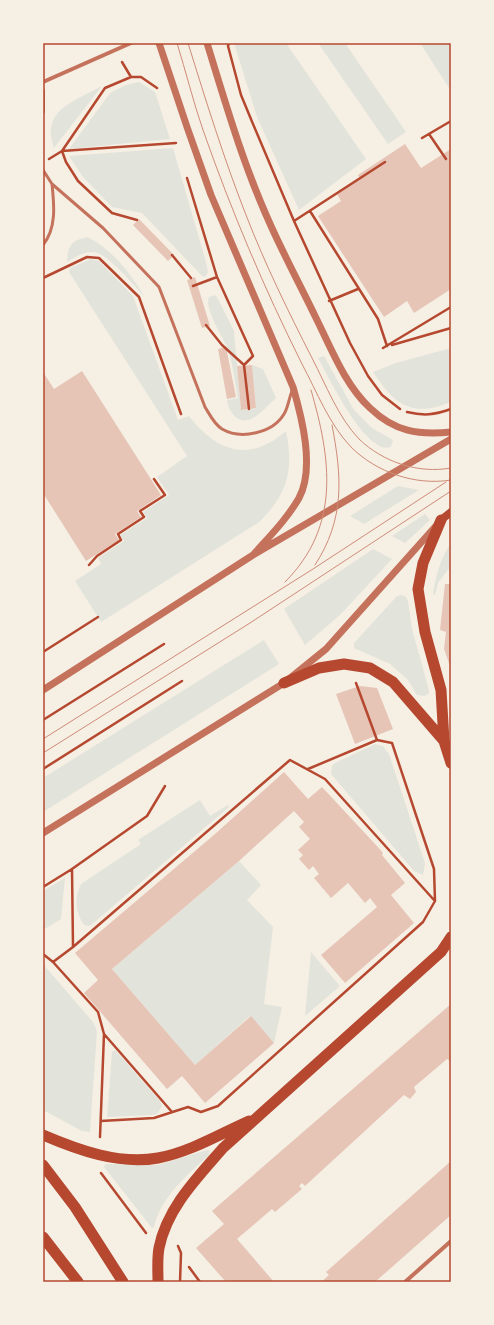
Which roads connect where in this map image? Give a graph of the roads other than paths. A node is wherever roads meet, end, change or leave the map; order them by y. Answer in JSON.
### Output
{"nodes":[{"id":1,"x":131,"y":43,"type":"edge"},
{"id":2,"x":160,"y":43,"type":"edge"},
{"id":3,"x":207,"y":43,"type":"edge"},
{"id":4,"x":43,"y":82,"type":"edge"},
{"id":5,"x":43,"y":91,"type":"edge"},
{"id":6,"x":43,"y":112,"type":"edge"},
{"id":7,"x":43,"y":170,"type":"edge"},
{"id":8,"x":52,"y":184,"type":"junction"},
{"id":9,"x":43,"y":245,"type":"edge"},
{"id":10,"x":293,"y":387,"type":"junction"},
{"id":11,"x":451,"y":432,"type":"edge"},
{"id":12,"x":451,"y":439,"type":"edge"},
{"id":13,"x":451,"y":512,"type":"edge"},
{"id":14,"x":441,"y":520,"type":"junction"},
{"id":15,"x":253,"y":555,"type":"junction"},
{"id":16,"x":317,"y":663,"type":"junction"},
{"id":17,"x":284,"y":683,"type":"joint"},
{"id":18,"x":43,"y":690,"type":"edge"},
{"id":19,"x":444,"y":740,"type":"junction"},
{"id":20,"x":451,"y":763,"type":"edge"},
{"id":21,"x":43,"y":833,"type":"edge"},
{"id":22,"x":451,"y":937,"type":"edge"},
{"id":23,"x":258,"y":1117,"type":"junction"},
{"id":24,"x":43,"y":1135,"type":"edge"},
{"id":25,"x":43,"y":1165,"type":"edge"},
{"id":26,"x":43,"y":1236,"type":"edge"},
{"id":27,"x":451,"y":1240,"type":"edge"},
{"id":28,"x":78,"y":1282,"type":"edge"},
{"id":29,"x":124,"y":1282,"type":"edge"},
{"id":30,"x":158,"y":1282,"type":"edge"},
{"id":31,"x":404,"y":1282,"type":"edge"}],
"edges":[{"from":1,"to":4,"type":"street"},
{"from":2,"to":10,"type":"street"},
{"from":3,"to":11,"type":"street"},
{"from":5,"to":6,"type":"street"},
{"from":7,"to":8,"type":"lane"},
{"from":8,"to":9,"type":"lane"},
{"from":8,"to":10,"type":"lane"},
{"from":10,"to":15,"type":"street"},
{"from":12,"to":15,"type":"street"},
{"from":13,"to":14,"type":"main road"},
{"from":14,"to":16,"type":"street"},
{"from":14,"to":19,"type":"highway"},
{"from":15,"to":18,"type":"street"},
{"from":16,"to":17,"type":"highway"},
{"from":16,"to":19,"type":"highway"},
{"from":17,"to":21,"type":"street"},
{"from":19,"to":20,"type":"highway"},
{"from":22,"to":23,"type":"highway"},
{"from":23,"to":24,"type":"highway"},
{"from":23,"to":30,"type":"highway"},
{"from":25,"to":29,"type":"highway"},
{"from":26,"to":28,"type":"highway"},
{"from":27,"to":31,"type":"street"}]}
